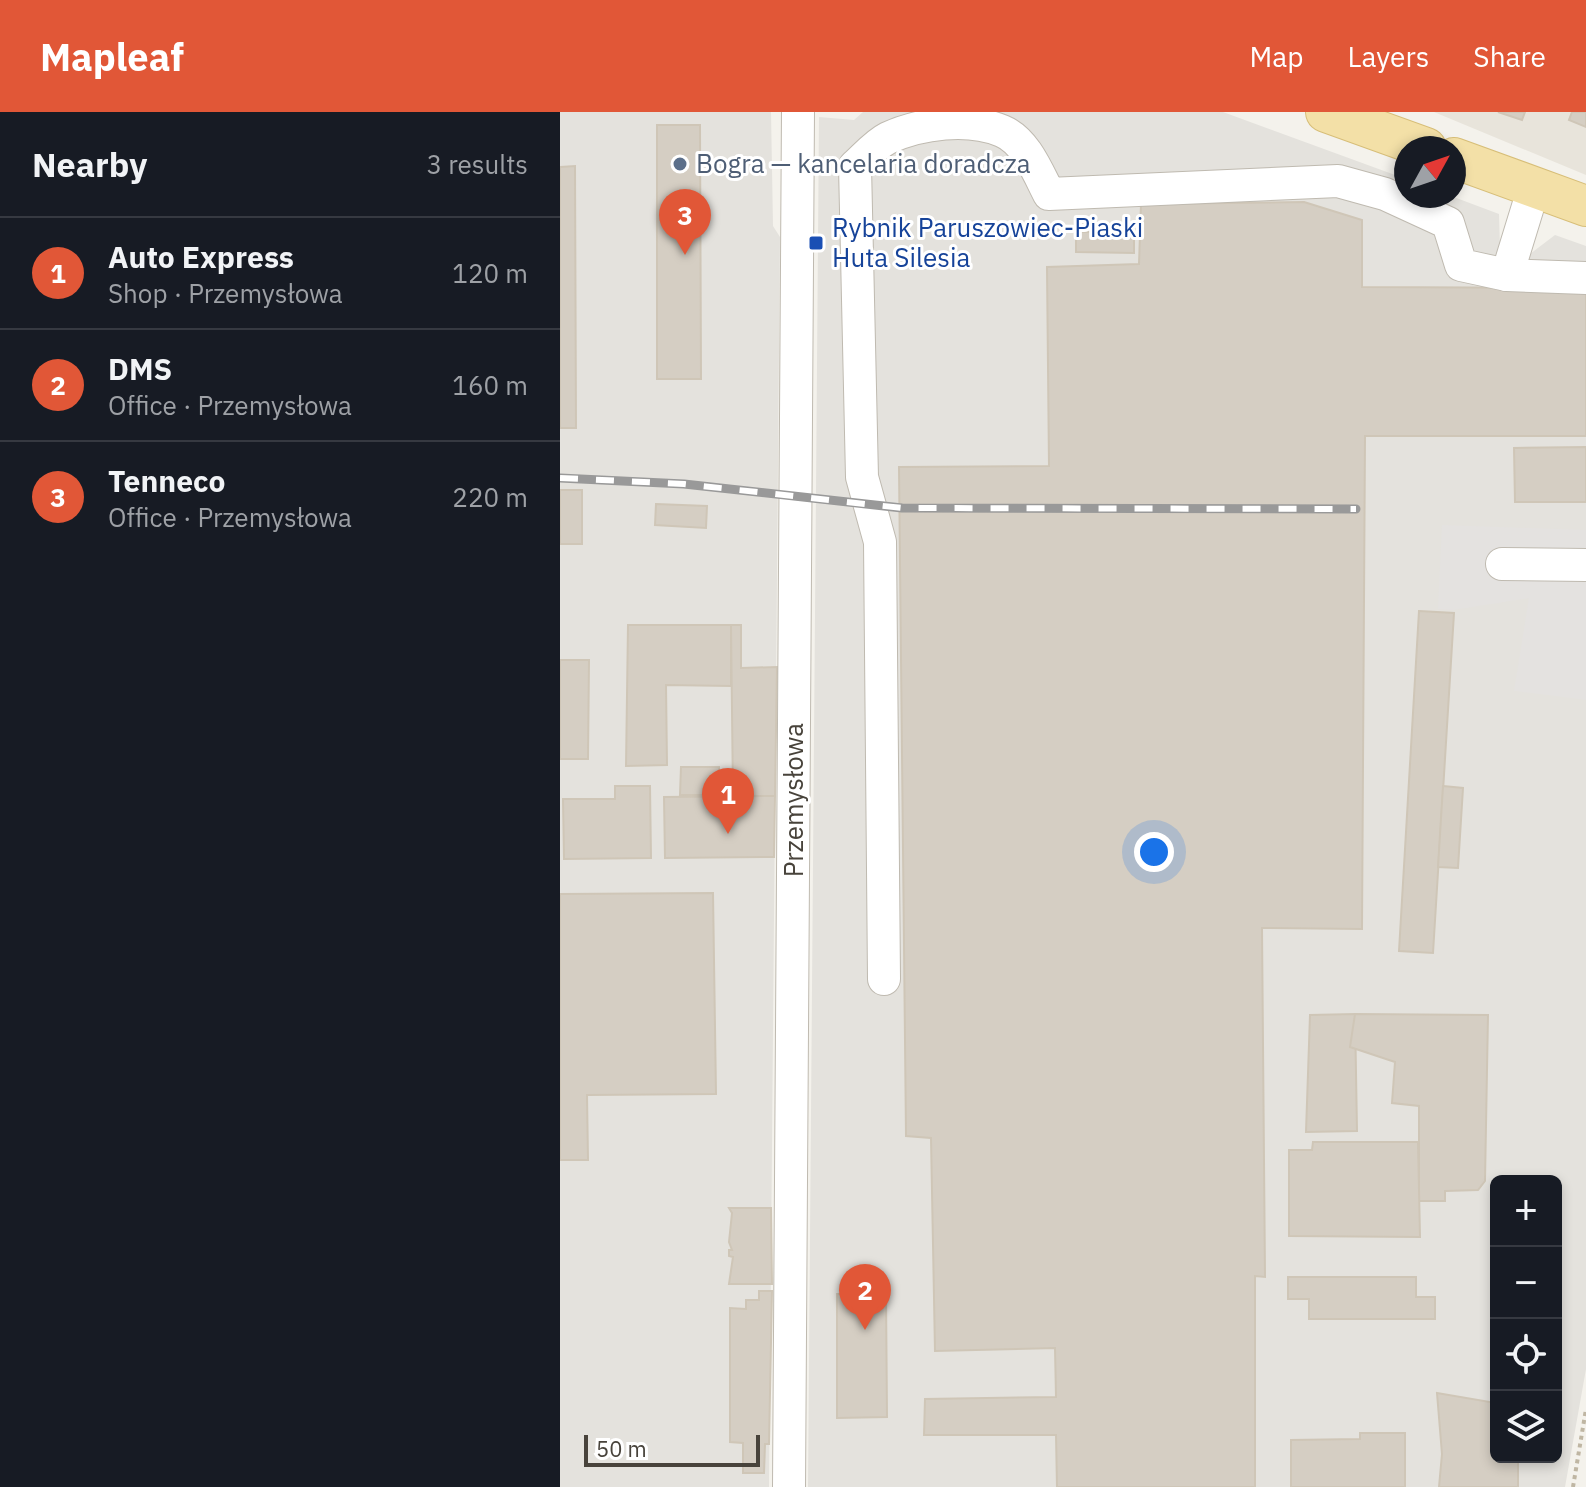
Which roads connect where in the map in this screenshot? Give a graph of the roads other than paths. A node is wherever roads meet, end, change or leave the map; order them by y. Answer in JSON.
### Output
{"nodes":[{"id":1,"x":798,"y":112,"type":"edge"},
{"id":2,"x":1326,"y":112,"type":"edge"},
{"id":3,"x":1394,"y":136,"type":"edge"},
{"id":4,"x":1466,"y":162,"type":"edge"},
{"id":5,"x":1534,"y":187,"type":"junction"},
{"id":6,"x":1586,"y":206,"type":"edge"},
{"id":7,"x":1507,"y":275,"type":"junction"},
{"id":8,"x":1586,"y":278,"type":"edge"},
{"id":9,"x":1502,"y":564,"type":"dead end"},
{"id":10,"x":1586,"y":565,"type":"edge"},
{"id":11,"x":884,"y":979,"type":"dead end"},
{"id":12,"x":789,"y":1487,"type":"edge"}],
"edges":[{"from":1,"to":12,"type":"street","name":"Przemysłowa"},
{"from":2,"to":3,"type":"main road"},
{"from":4,"to":5,"type":"main road"},
{"from":5,"to":6,"type":"main road"},
{"from":5,"to":7,"type":"street"},
{"from":7,"to":8,"type":"street"},
{"from":7,"to":11,"type":"street"},
{"from":9,"to":10,"type":"street"}]}
